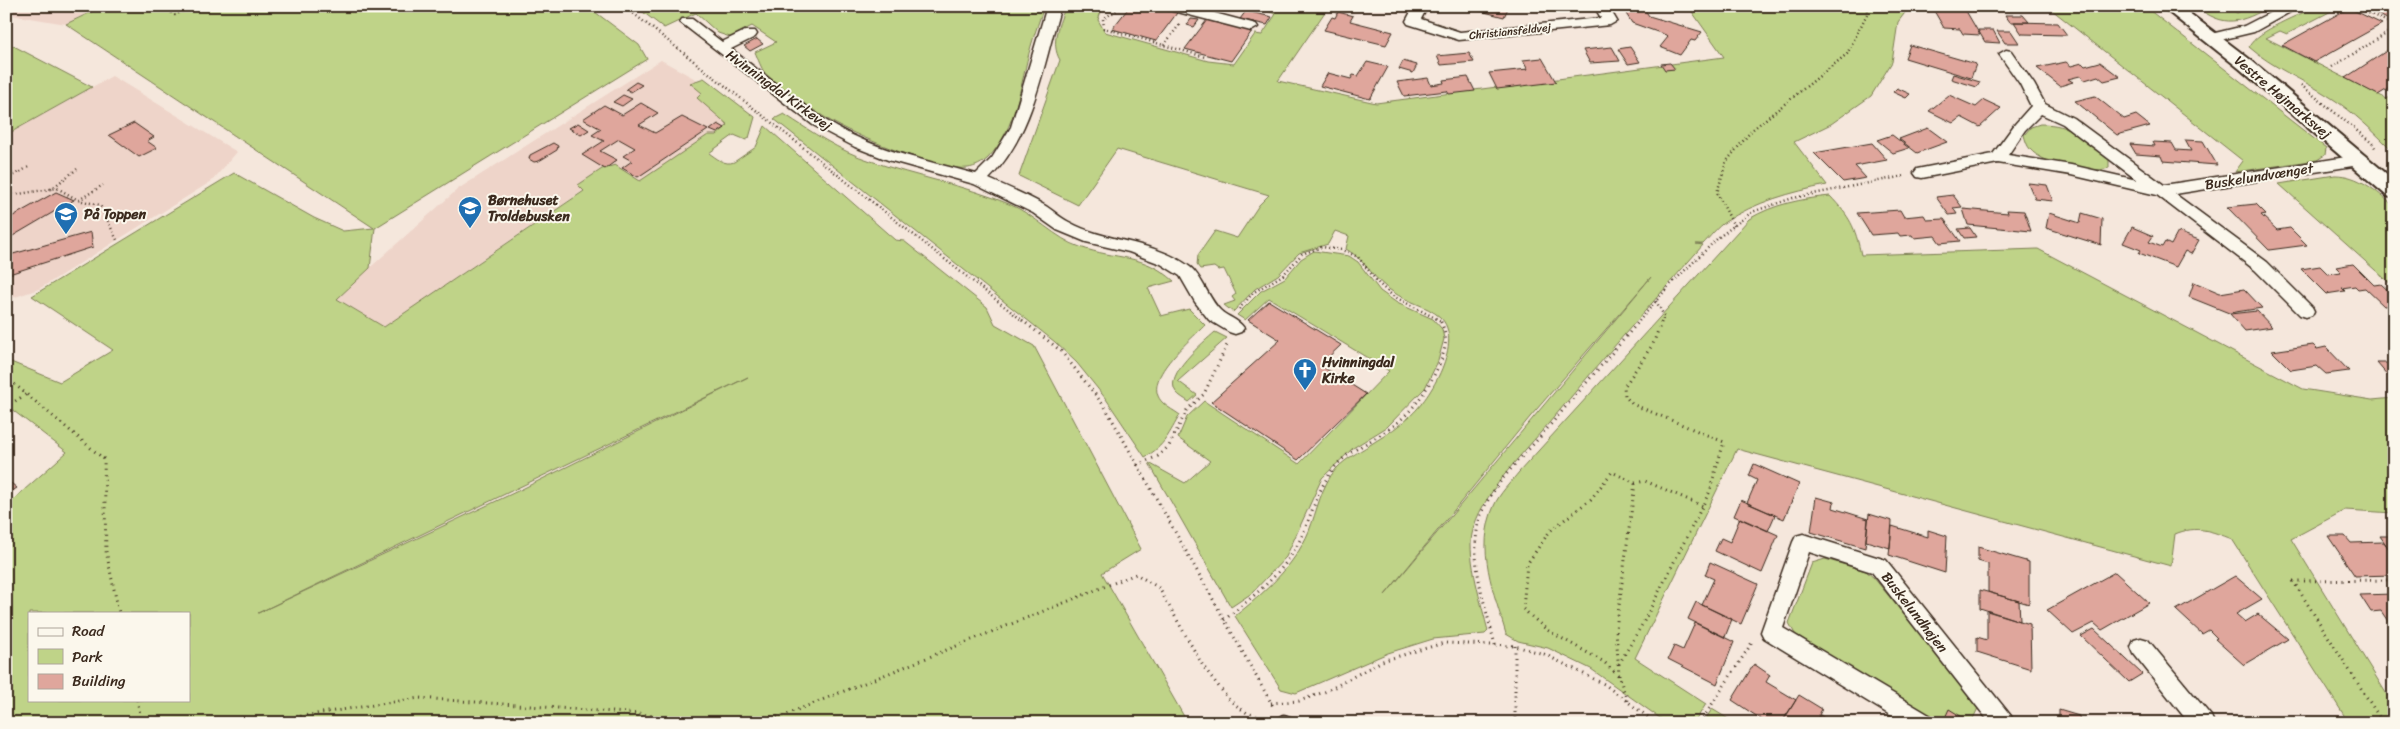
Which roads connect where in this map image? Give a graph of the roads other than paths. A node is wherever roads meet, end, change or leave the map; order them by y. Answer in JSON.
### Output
{"nodes":[{"id":1,"x":1054,"y":6,"type":"edge"},
{"id":2,"x":1171,"y":6,"type":"edge"},
{"id":3,"x":1421,"y":6,"type":"edge"},
{"id":4,"x":1601,"y":6,"type":"edge"},
{"id":5,"x":2169,"y":6,"type":"edge"},
{"id":6,"x":2294,"y":6,"type":"edge"},
{"id":7,"x":687,"y":22,"type":"dead end"},
{"id":8,"x":1251,"y":27,"type":"dead end"},
{"id":9,"x":750,"y":34,"type":"dead end"},
{"id":10,"x":2212,"y":38,"type":"junction"},
{"id":11,"x":721,"y":48,"type":"junction"},
{"id":12,"x":2006,"y":54,"type":"dead end"},
{"id":13,"x":2039,"y":107,"type":"junction"},
{"id":14,"x":1998,"y":158,"type":"junction"},
{"id":15,"x":2359,"y":160,"type":"junction"},
{"id":16,"x":1922,"y":173,"type":"road end"},
{"id":17,"x":979,"y":180,"type":"junction"},
{"id":18,"x":2160,"y":191,"type":"junction"},
{"id":19,"x":2394,"y":191,"type":"edge"},
{"id":20,"x":2306,"y":310,"type":"dead end"},
{"id":21,"x":1229,"y":325,"type":"road end"},
{"id":22,"x":2140,"y":647,"type":"dead end"},
{"id":23,"x":1923,"y":723,"type":"edge"},
{"id":24,"x":2002,"y":723,"type":"edge"},
{"id":25,"x":2203,"y":723,"type":"edge"}],
"edges":[{"from":1,"to":17,"type":"street"},
{"from":2,"to":8,"type":"street"},
{"from":3,"to":4,"type":"street","name":"Christiansfeldvej"},
{"from":5,"to":10,"type":"street","name":"Vestre Højmarksvej"},
{"from":6,"to":10,"type":"street"},
{"from":7,"to":11,"type":"street","name":"Hvinningdal Kirkevej"},
{"from":9,"to":11,"type":"street","name":"Hvinningdal Kirkevej"},
{"from":10,"to":15,"type":"street","name":"Vestre Højmarksvej"},
{"from":11,"to":17,"type":"street","name":"Hvinningdal Kirkevej"},
{"from":12,"to":13,"type":"street"},
{"from":13,"to":14,"type":"street"},
{"from":13,"to":18,"type":"street","name":"Buskelundvænget"},
{"from":14,"to":16,"type":"street","name":"Buskelundvænget"},
{"from":14,"to":18,"type":"street","name":"Buskelundvænget"},
{"from":15,"to":18,"type":"street","name":"Buskelundvænget"},
{"from":15,"to":19,"type":"street","name":"Vestre Højmarksvej"},
{"from":17,"to":21,"type":"street","name":"Hvinningdal Kirkevej"},
{"from":18,"to":20,"type":"street","name":"Buskelundvænget"},
{"from":22,"to":25,"type":"street"},
{"from":23,"to":24,"type":"street","name":"Buskelundhøjen"}]}
